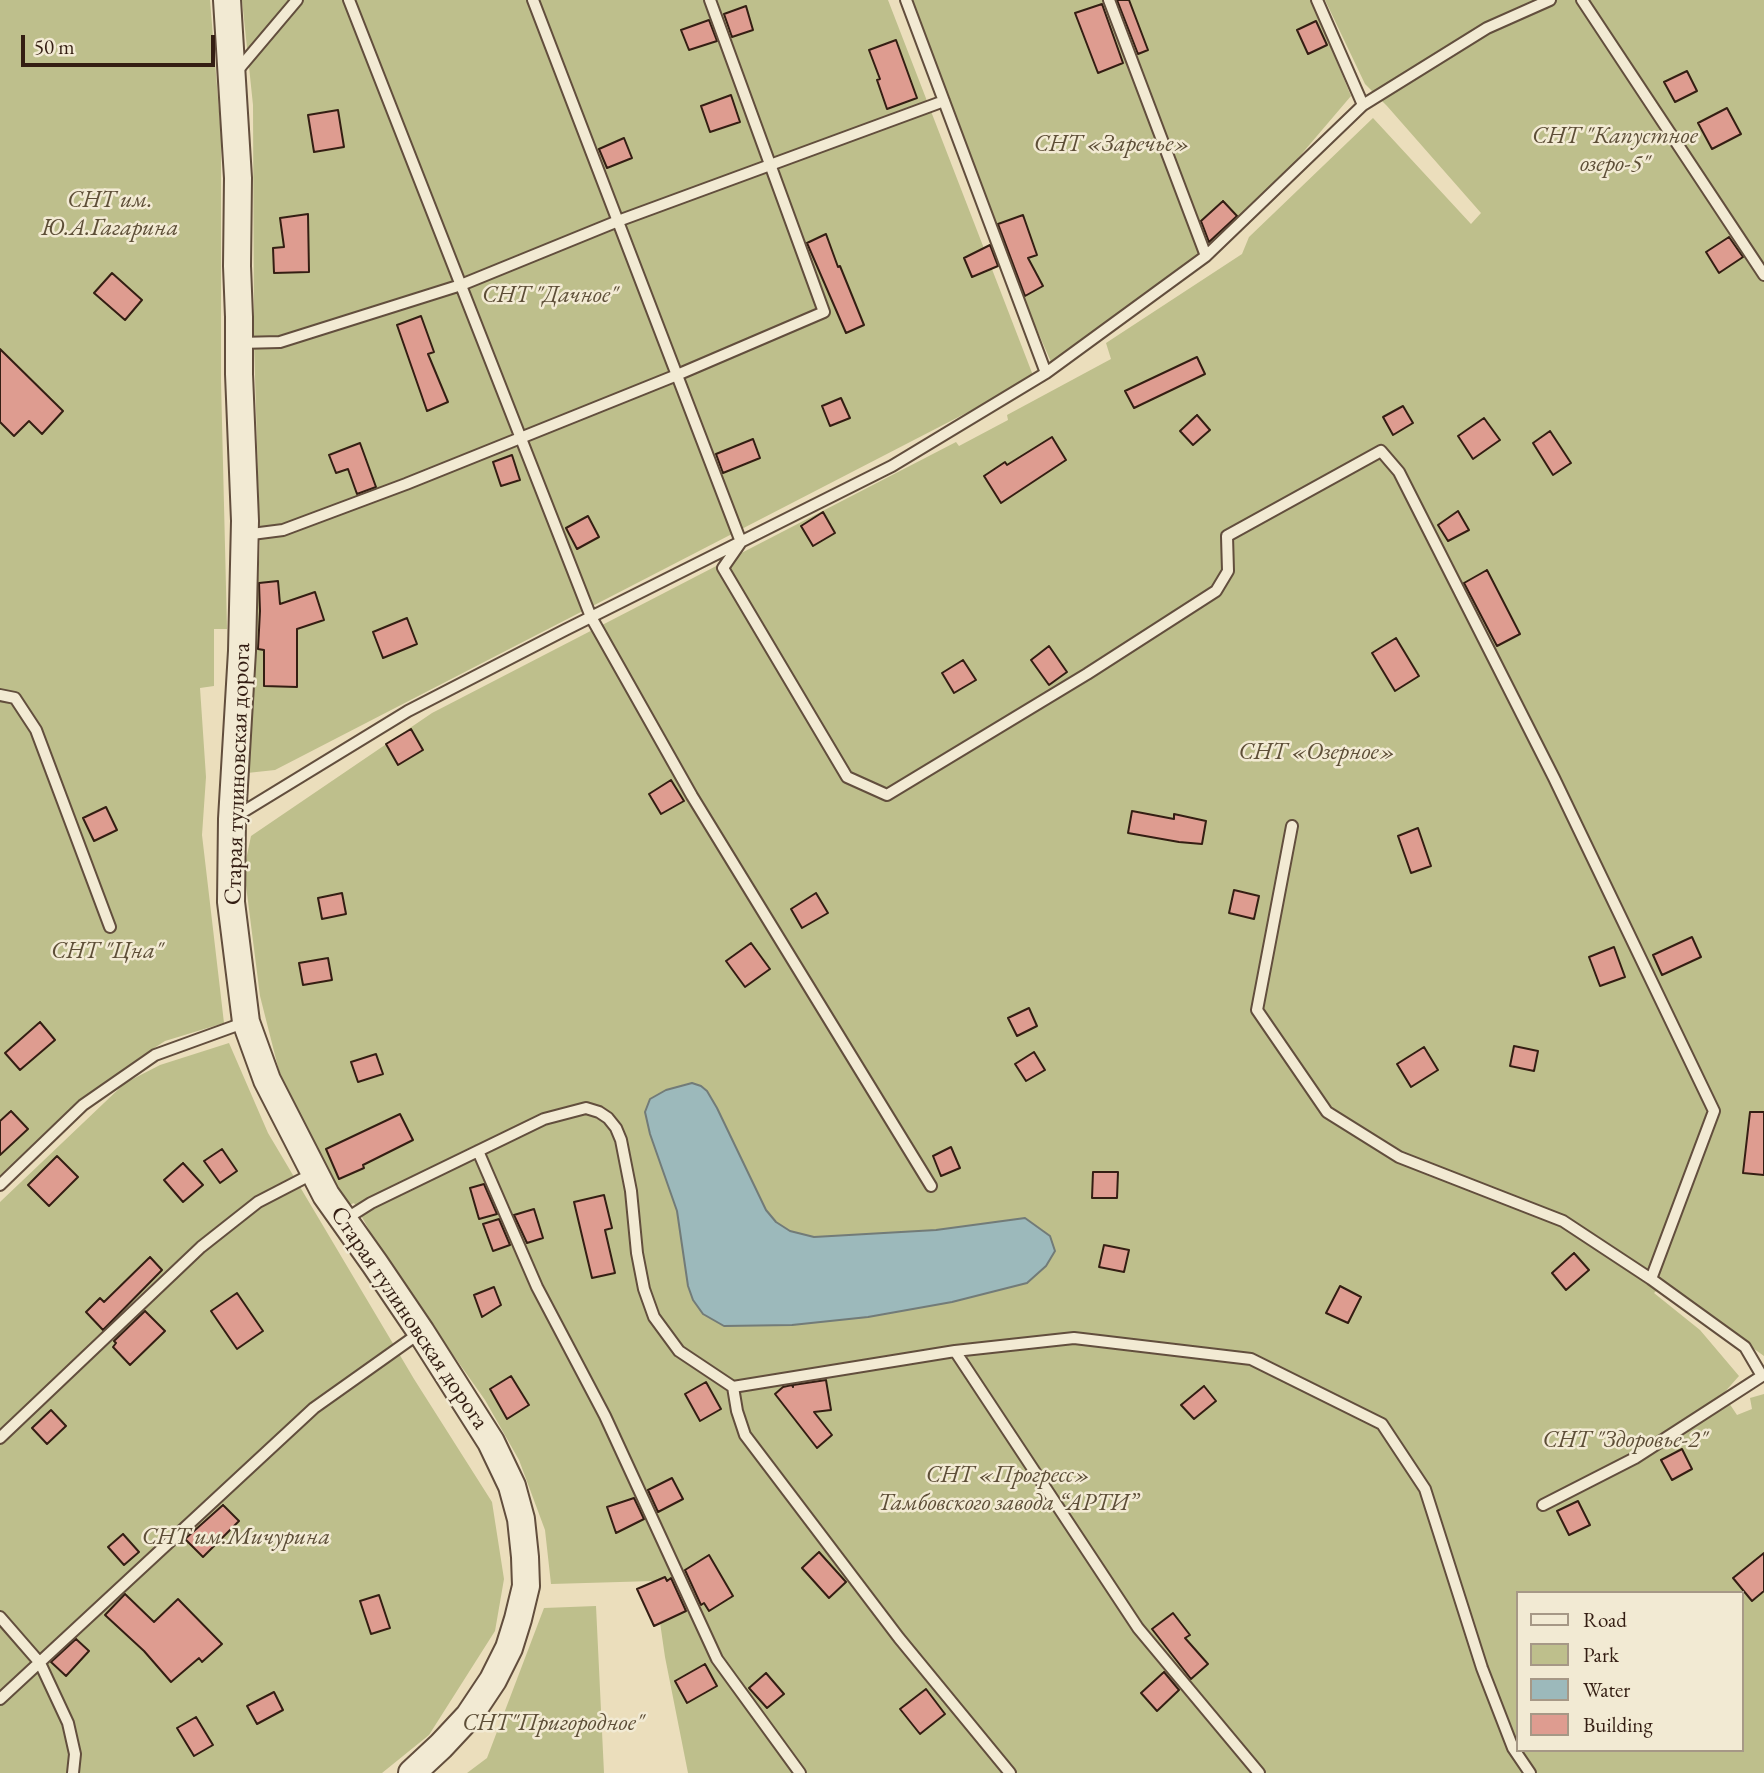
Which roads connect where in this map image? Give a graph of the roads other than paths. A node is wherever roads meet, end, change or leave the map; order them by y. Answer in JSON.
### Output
{"nodes":[{"id":1,"x":227,"y":0,"type":"edge"},
{"id":2,"x":297,"y":0,"type":"edge"},
{"id":3,"x":349,"y":0,"type":"edge"},
{"id":4,"x":533,"y":0,"type":"edge"},
{"id":5,"x":710,"y":0,"type":"edge"},
{"id":6,"x":906,"y":0,"type":"edge"},
{"id":7,"x":1109,"y":0,"type":"edge"},
{"id":8,"x":1317,"y":0,"type":"edge"},
{"id":9,"x":1550,"y":0,"type":"edge"},
{"id":10,"x":1582,"y":0,"type":"edge"},
{"id":11,"x":1534,"y":3,"type":"edge"},
{"id":12,"x":233,"y":76,"type":"junction"},
{"id":13,"x":944,"y":101,"type":"junction"},
{"id":14,"x":1363,"y":105,"type":"junction"},
{"id":15,"x":770,"y":164,"type":"junction"},
{"id":16,"x":618,"y":221,"type":"junction"},
{"id":17,"x":1206,"y":256,"type":"junction"},
{"id":18,"x":1764,"y":275,"type":"edge"},
{"id":19,"x":461,"y":285,"type":"junction"},
{"id":20,"x":239,"y":343,"type":"junction"},
{"id":21,"x":1046,"y":373,"type":"junction"},
{"id":22,"x":677,"y":375,"type":"junction"},
{"id":23,"x":521,"y":438,"type":"junction"},
{"id":24,"x":244,"y":535,"type":"junction"},
{"id":25,"x":741,"y":542,"type":"junction"},
{"id":26,"x":592,"y":617,"type":"junction"},
{"id":27,"x":0,"y":695,"type":"edge"},
{"id":28,"x":232,"y":819,"type":"junction"},
{"id":29,"x":1293,"y":826,"type":"dead end"},
{"id":30,"x":110,"y":927,"type":"dead end"},
{"id":31,"x":246,"y":1022,"type":"junction"},
{"id":32,"x":478,"y":1151,"type":"junction"},
{"id":33,"x":314,"y":1173,"type":"junction"},
{"id":34,"x":0,"y":1185,"type":"edge"},
{"id":35,"x":930,"y":1186,"type":"dead end"},
{"id":36,"x":344,"y":1220,"type":"junction"},
{"id":37,"x":1651,"y":1279,"type":"junction"},
{"id":38,"x":421,"y":1332,"type":"junction"},
{"id":39,"x":955,"y":1351,"type":"junction"},
{"id":40,"x":1763,"y":1376,"type":"edge"},
{"id":41,"x":733,"y":1387,"type":"junction"},
{"id":42,"x":0,"y":1438,"type":"edge"},
{"id":43,"x":1543,"y":1505,"type":"dead end"},
{"id":44,"x":0,"y":1617,"type":"edge"},
{"id":45,"x":40,"y":1663,"type":"junction"},
{"id":46,"x":0,"y":1699,"type":"edge"},
{"id":47,"x":74,"y":1773,"type":"edge"},
{"id":48,"x":412,"y":1773,"type":"edge"},
{"id":49,"x":800,"y":1773,"type":"edge"},
{"id":50,"x":1010,"y":1773,"type":"edge"},
{"id":51,"x":1259,"y":1773,"type":"edge"},
{"id":52,"x":1530,"y":1773,"type":"edge"}],
"edges":[{"from":1,"to":12,"type":"street","name":"Старая тулиновская дорога"},
{"from":2,"to":12,"type":"lane"},
{"from":3,"to":19,"type":"lane"},
{"from":4,"to":16,"type":"lane"},
{"from":5,"to":15,"type":"lane"},
{"from":6,"to":13,"type":"lane"},
{"from":7,"to":17,"type":"lane"},
{"from":8,"to":14,"type":"lane"},
{"from":9,"to":11,"type":"lane"},
{"from":10,"to":18,"type":"lane"},
{"from":11,"to":14,"type":"lane"},
{"from":12,"to":20,"type":"street","name":"Старая тулиновская дорога"},
{"from":13,"to":15,"type":"lane"},
{"from":13,"to":21,"type":"lane"},
{"from":14,"to":17,"type":"lane"},
{"from":15,"to":16,"type":"lane"},
{"from":15,"to":22,"type":"lane"},
{"from":16,"to":19,"type":"lane"},
{"from":16,"to":22,"type":"lane"},
{"from":17,"to":21,"type":"lane"},
{"from":19,"to":20,"type":"lane"},
{"from":19,"to":23,"type":"lane"},
{"from":20,"to":24,"type":"street","name":"Старая тулиновская дорога"},
{"from":21,"to":25,"type":"lane"},
{"from":22,"to":23,"type":"lane"},
{"from":22,"to":25,"type":"lane"},
{"from":23,"to":24,"type":"lane"},
{"from":23,"to":26,"type":"lane"},
{"from":24,"to":28,"type":"street","name":"Старая тулиновская дорога"},
{"from":25,"to":26,"type":"lane"},
{"from":25,"to":37,"type":"lane"},
{"from":26,"to":28,"type":"lane"},
{"from":26,"to":35,"type":"lane"},
{"from":27,"to":30,"type":"lane"},
{"from":28,"to":31,"type":"street","name":"Старая тулиновская дорога"},
{"from":29,"to":37,"type":"lane"},
{"from":31,"to":33,"type":"street","name":"Старая тулиновская дорога"},
{"from":31,"to":34,"type":"lane"},
{"from":32,"to":36,"type":"lane"},
{"from":32,"to":41,"type":"lane"},
{"from":32,"to":49,"type":"lane"},
{"from":33,"to":36,"type":"street","name":"Старая тулиновская дорога"},
{"from":33,"to":42,"type":"lane"},
{"from":36,"to":38,"type":"street","name":"Старая тулиновская дорога"},
{"from":37,"to":40,"type":"lane"},
{"from":38,"to":45,"type":"lane"},
{"from":38,"to":48,"type":"street","name":"Старая тулиновская дорога"},
{"from":39,"to":41,"type":"lane"},
{"from":39,"to":51,"type":"lane"},
{"from":39,"to":52,"type":"lane"},
{"from":40,"to":43,"type":"lane"},
{"from":41,"to":50,"type":"lane"},
{"from":44,"to":45,"type":"lane"},
{"from":45,"to":46,"type":"lane"},
{"from":45,"to":47,"type":"lane"}]}
